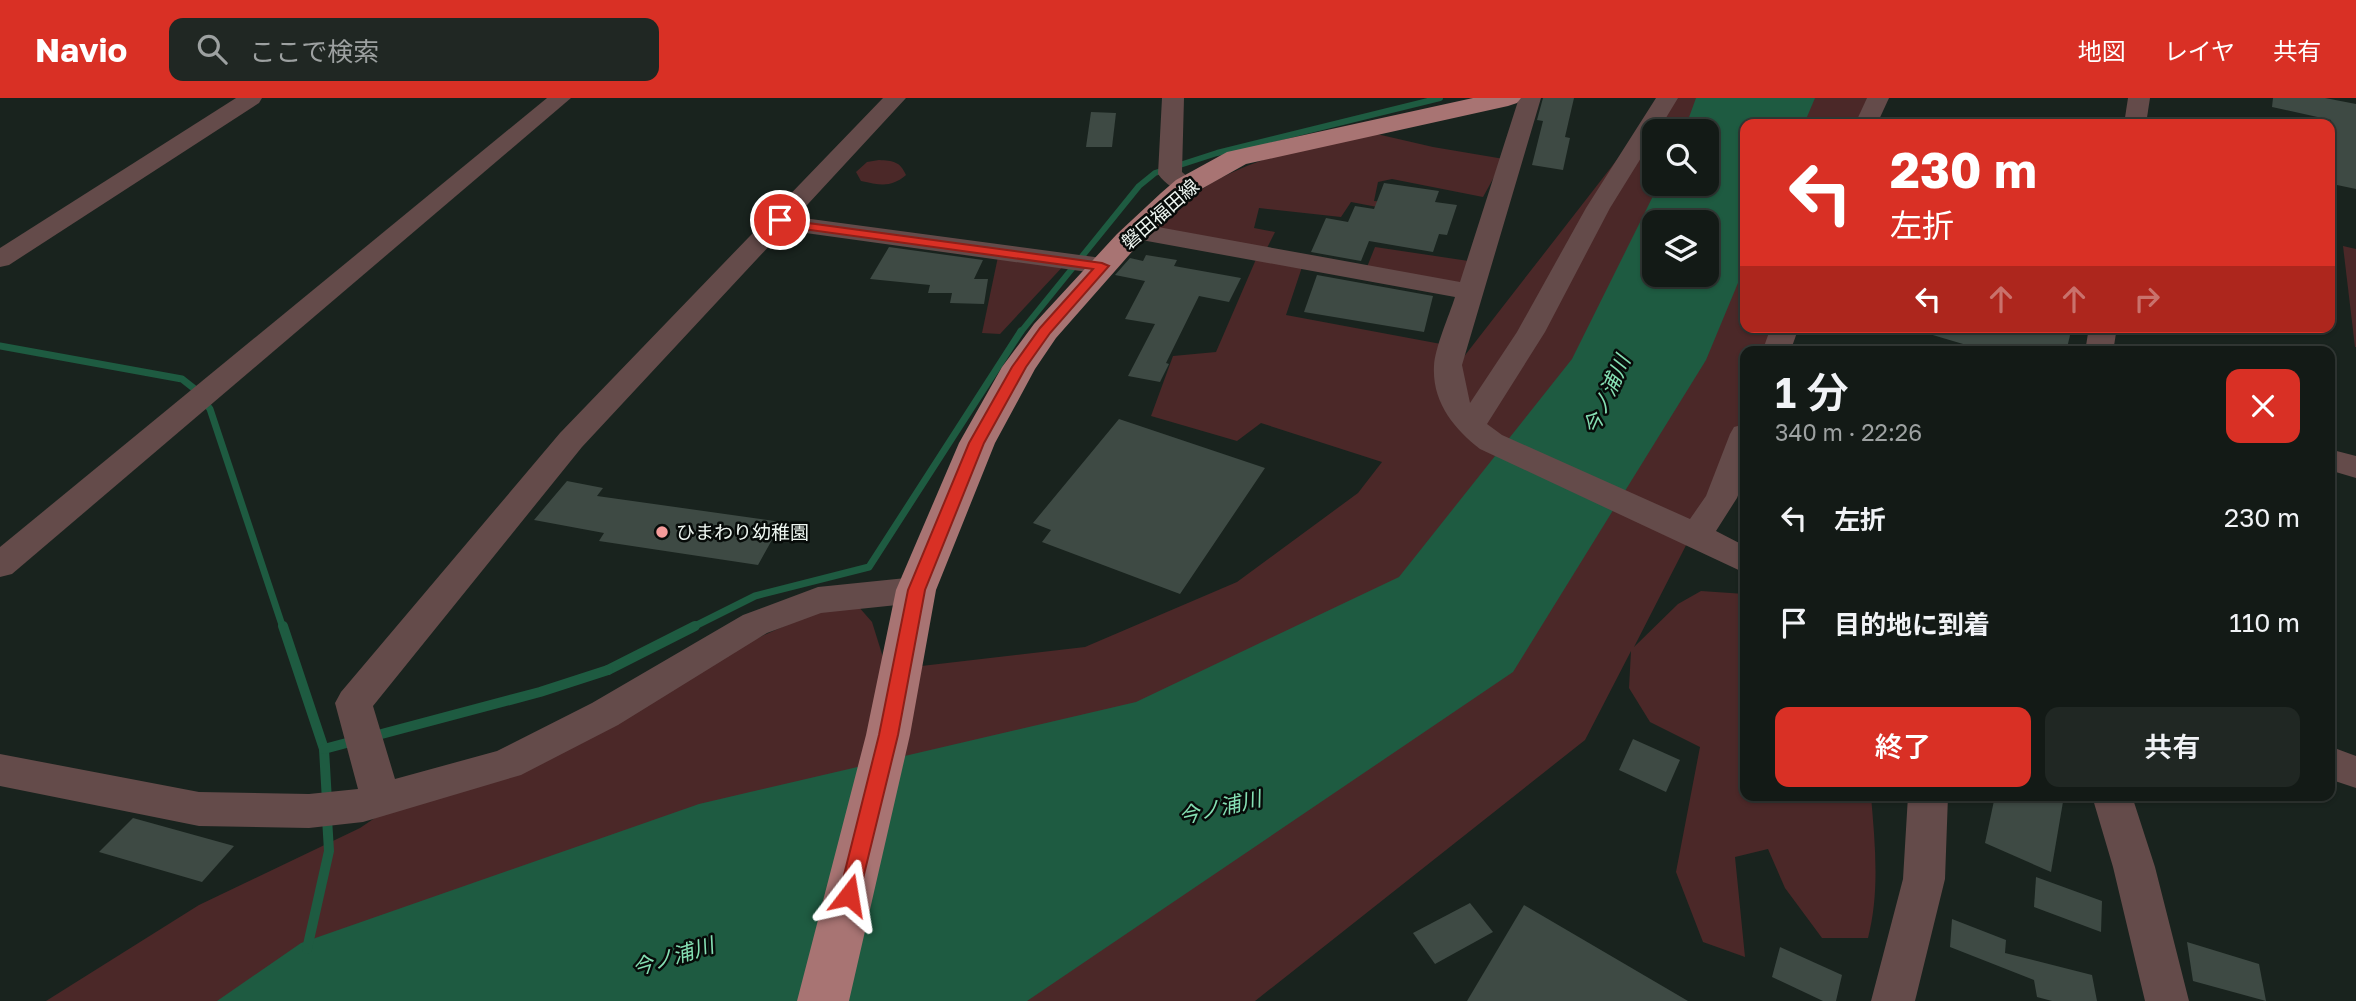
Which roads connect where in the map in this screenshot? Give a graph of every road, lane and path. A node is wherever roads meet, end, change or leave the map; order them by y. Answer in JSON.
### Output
{"nodes":[{"id":1,"x":251,"y":98,"type":"edge"},
{"id":2,"x":560,"y":98,"type":"edge"},
{"id":3,"x":895,"y":98,"type":"edge"},
{"id":4,"x":1173,"y":98,"type":"edge"},
{"id":5,"x":1508,"y":98,"type":"edge"},
{"id":6,"x":1530,"y":98,"type":"edge"},
{"id":7,"x":1667,"y":98,"type":"edge"},
{"id":8,"x":1878,"y":98,"type":"edge"},
{"id":9,"x":2139,"y":98,"type":"edge"},
{"id":10,"x":1868,"y":119,"type":"edge"},
{"id":11,"x":2136,"y":119,"type":"edge"},
{"id":12,"x":1186,"y":186,"type":"junction"},
{"id":13,"x":778,"y":222,"type":"junction"},
{"id":14,"x":1136,"y":231,"type":"junction"},
{"id":15,"x":0,"y":259,"type":"edge"},
{"id":16,"x":1102,"y":266,"type":"junction"},
{"id":17,"x":1472,"y":292,"type":"junction"},
{"id":18,"x":1481,"y":435,"type":"junction"},
{"id":19,"x":1740,"y":461,"type":"edge"},
{"id":20,"x":2335,"y":461,"type":"edge"},
{"id":21,"x":2356,"y":467,"type":"edge"},
{"id":22,"x":1733,"y":499,"type":"edge"},
{"id":23,"x":1696,"y":536,"type":"junction"},
{"id":24,"x":1740,"y":558,"type":"edge"},
{"id":25,"x":0,"y":565,"type":"edge"},
{"id":26,"x":916,"y":590,"type":"junction"},
{"id":27,"x":2335,"y":764,"type":"edge"},
{"id":28,"x":0,"y":770,"type":"edge"},
{"id":29,"x":2356,"y":772,"type":"edge"},
{"id":30,"x":381,"y":800,"type":"junction"},
{"id":31,"x":1928,"y":801,"type":"edge"},
{"id":32,"x":2114,"y":801,"type":"edge"},
{"id":33,"x":823,"y":1001,"type":"edge"},
{"id":34,"x":1892,"y":1001,"type":"edge"},
{"id":35,"x":2167,"y":1001,"type":"edge"}],
"edges":[{"from":1,"to":15,"type":"street"},
{"from":2,"to":25,"type":"street"},
{"from":3,"to":13,"type":"street"},
{"from":4,"to":12,"type":"street"},
{"from":5,"to":12,"type":"main road","name":"磐田福田線"},
{"from":6,"to":17,"type":"street"},
{"from":7,"to":18,"type":"street"},
{"from":8,"to":10,"type":"street"},
{"from":9,"to":11,"type":"street"},
{"from":12,"to":14,"type":"main road","name":"磐田福田線"},
{"from":13,"to":16,"type":"street"},
{"from":13,"to":30,"type":"street"},
{"from":14,"to":16,"type":"main road","name":"磐田福田線"},
{"from":14,"to":17,"type":"street"},
{"from":16,"to":26,"type":"main road","name":"磐田福田線"},
{"from":17,"to":18,"type":"street"},
{"from":18,"to":23,"type":"street"},
{"from":19,"to":22,"type":"street"},
{"from":20,"to":21,"type":"street"},
{"from":22,"to":23,"type":"street"},
{"from":23,"to":24,"type":"street"},
{"from":26,"to":30,"type":"street"},
{"from":26,"to":33,"type":"main road","name":"磐田福田線"},
{"from":27,"to":29,"type":"street"},
{"from":28,"to":30,"type":"street"},
{"from":31,"to":34,"type":"street"},
{"from":32,"to":35,"type":"street"}]}
